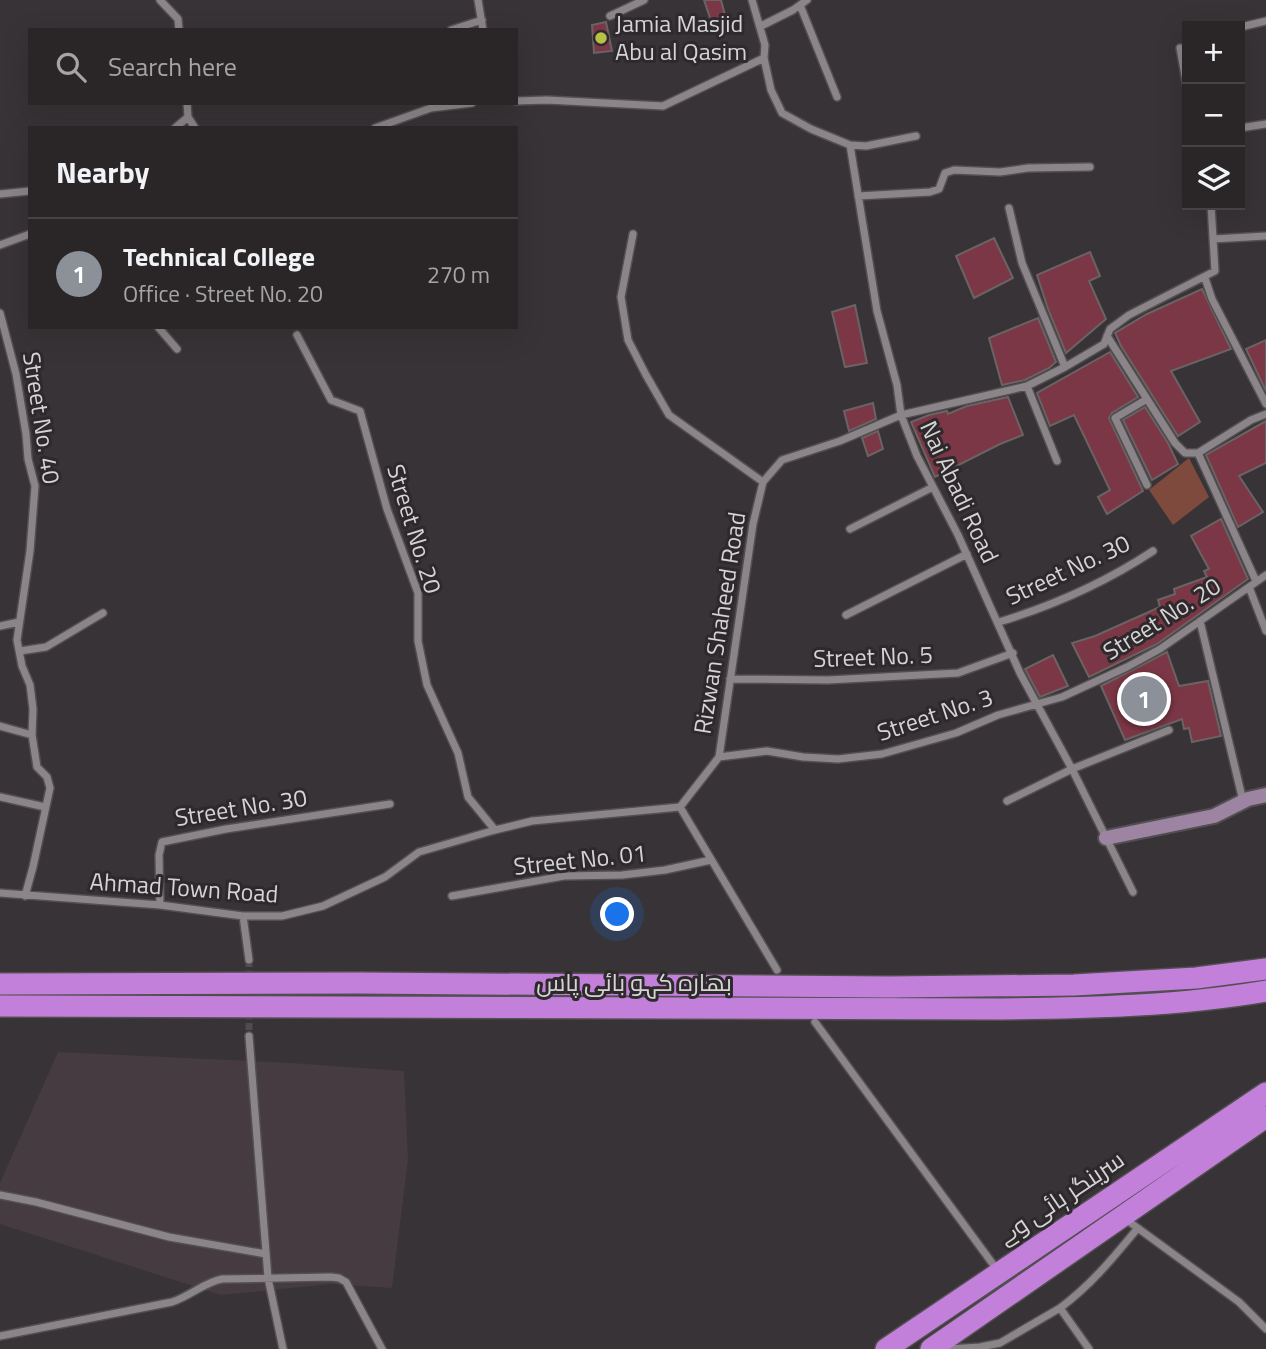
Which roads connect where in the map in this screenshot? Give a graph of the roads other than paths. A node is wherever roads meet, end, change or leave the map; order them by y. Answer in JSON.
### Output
{"nodes":[{"id":1,"x":160,"y":0,"type":"edge"},
{"id":2,"x":478,"y":0,"type":"edge"},
{"id":3,"x":645,"y":0,"type":"edge"},
{"id":4,"x":752,"y":0,"type":"edge"},
{"id":5,"x":803,"y":3,"type":"edge"},
{"id":6,"x":610,"y":16,"type":"dead end"},
{"id":7,"x":482,"y":20,"type":"junction"},
{"id":8,"x":1266,"y":21,"type":"edge"},
{"id":9,"x":761,"y":26,"type":"junction"},
{"id":10,"x":1245,"y":26,"type":"dead end"},
{"id":11,"x":179,"y":28,"type":"edge"},
{"id":12,"x":458,"y":28,"type":"edge"},
{"id":13,"x":483,"y":28,"type":"edge"},
{"id":14,"x":1180,"y":48,"type":"dead end"},
{"id":15,"x":764,"y":58,"type":"junction"},
{"id":16,"x":1186,"y":84,"type":"edge"},
{"id":17,"x":837,"y":97,"type":"dead end"},
{"id":18,"x":518,"y":101,"type":"edge"},
{"id":19,"x":187,"y":105,"type":"edge"},
{"id":20,"x":456,"y":105,"type":"edge"},
{"id":21,"x":188,"y":117,"type":"junction"},
{"id":22,"x":1266,"y":124,"type":"edge"},
{"id":23,"x":177,"y":126,"type":"edge"},
{"id":24,"x":194,"y":126,"type":"edge"},
{"id":25,"x":381,"y":126,"type":"edge"},
{"id":26,"x":1245,"y":127,"type":"edge"},
{"id":27,"x":916,"y":136,"type":"dead end"},
{"id":28,"x":850,"y":145,"type":"junction"},
{"id":29,"x":1090,"y":167,"type":"dead end"},
{"id":30,"x":28,"y":191,"type":"edge"},
{"id":31,"x":0,"y":194,"type":"edge"},
{"id":32,"x":858,"y":195,"type":"junction"},
{"id":33,"x":1009,"y":208,"type":"dead end"},
{"id":34,"x":1211,"y":210,"type":"edge"},
{"id":35,"x":633,"y":234,"type":"dead end"},
{"id":36,"x":28,"y":235,"type":"edge"},
{"id":37,"x":1266,"y":236,"type":"edge"},
{"id":38,"x":1213,"y":239,"type":"junction"},
{"id":39,"x":0,"y":245,"type":"edge"},
{"id":40,"x":1205,"y":278,"type":"junction"},
{"id":41,"x":1,"y":319,"type":"edge"},
{"id":42,"x":160,"y":329,"type":"edge"},
{"id":43,"x":297,"y":335,"type":"dead end"},
{"id":44,"x":1107,"y":336,"type":"junction"},
{"id":45,"x":177,"y":349,"type":"dead end"},
{"id":46,"x":1065,"y":367,"type":"junction"},
{"id":47,"x":1027,"y":386,"type":"junction"},
{"id":48,"x":1147,"y":399,"type":"junction"},
{"id":49,"x":1266,"y":404,"type":"edge"},
{"id":50,"x":1266,"y":414,"type":"edge"},
{"id":51,"x":901,"y":415,"type":"junction"},
{"id":52,"x":1198,"y":453,"type":"junction"},
{"id":53,"x":1057,"y":461,"type":"dead end"},
{"id":54,"x":763,"y":482,"type":"junction"},
{"id":55,"x":1147,"y":485,"type":"dead end"},
{"id":56,"x":933,"y":487,"type":"junction"},
{"id":57,"x":850,"y":529,"type":"dead end"},
{"id":58,"x":1153,"y":551,"type":"dead end"},
{"id":59,"x":967,"y":554,"type":"junction"},
{"id":60,"x":1266,"y":575,"type":"edge"},
{"id":61,"x":1253,"y":584,"type":"junction"},
{"id":62,"x":103,"y":614,"type":"dead end"},
{"id":63,"x":846,"y":615,"type":"dead end"},
{"id":64,"x":1200,"y":621,"type":"junction"},
{"id":65,"x":19,"y":622,"type":"junction"},
{"id":66,"x":999,"y":622,"type":"junction"},
{"id":67,"x":0,"y":626,"type":"edge"},
{"id":68,"x":1266,"y":631,"type":"edge"},
{"id":69,"x":20,"y":651,"type":"junction"},
{"id":70,"x":1013,"y":653,"type":"junction"},
{"id":71,"x":730,"y":679,"type":"junction"},
{"id":72,"x":1036,"y":705,"type":"junction"},
{"id":73,"x":0,"y":726,"type":"edge"},
{"id":74,"x":1169,"y":730,"type":"dead end"},
{"id":75,"x":32,"y":735,"type":"junction"},
{"id":76,"x":719,"y":757,"type":"junction"},
{"id":77,"x":1072,"y":769,"type":"junction"},
{"id":78,"x":1266,"y":795,"type":"edge"},
{"id":79,"x":0,"y":797,"type":"edge"},
{"id":80,"x":1007,"y":801,"type":"dead end"},
{"id":81,"x":1244,"y":802,"type":"junction"},
{"id":82,"x":390,"y":804,"type":"dead end"},
{"id":83,"x":45,"y":807,"type":"junction"},
{"id":84,"x":680,"y":807,"type":"junction"},
{"id":85,"x":495,"y":830,"type":"junction"},
{"id":86,"x":1106,"y":838,"type":"junction"},
{"id":87,"x":711,"y":860,"type":"junction"},
{"id":88,"x":1133,"y":892,"type":"dead end"},
{"id":89,"x":0,"y":893,"type":"edge"},
{"id":90,"x":452,"y":896,"type":"dead end"},
{"id":91,"x":24,"y":897,"type":"junction"},
{"id":92,"x":160,"y":905,"type":"junction"},
{"id":93,"x":243,"y":916,"type":"junction"},
{"id":94,"x":249,"y":960,"type":"tunnel mouth"},
{"id":95,"x":1266,"y":969,"type":"edge"},
{"id":96,"x":777,"y":970,"type":"dead end"},
{"id":97,"x":0,"y":984,"type":"edge"},
{"id":98,"x":1266,"y":991,"type":"edge"},
{"id":99,"x":0,"y":1006,"type":"edge"},
{"id":100,"x":815,"y":1022,"type":"dead end"},
{"id":101,"x":249,"y":1036,"type":"tunnel mouth"},
{"id":102,"x":1266,"y":1093,"type":"edge"},
{"id":103,"x":1266,"y":1117,"type":"edge"},
{"id":104,"x":0,"y":1195,"type":"edge"},
{"id":105,"x":1130,"y":1223,"type":"junction"},
{"id":106,"x":266,"y":1254,"type":"junction"},
{"id":107,"x":1023,"y":1255,"type":"junction"},
{"id":108,"x":998,"y":1272,"type":"junction"},
{"id":109,"x":1037,"y":1277,"type":"junction"},
{"id":110,"x":268,"y":1278,"type":"junction"},
{"id":111,"x":1060,"y":1308,"type":"junction"},
{"id":112,"x":1266,"y":1329,"type":"edge"},
{"id":113,"x":0,"y":1336,"type":"edge"},
{"id":114,"x":283,"y":1349,"type":"edge"},
{"id":115,"x":382,"y":1349,"type":"edge"},
{"id":116,"x":886,"y":1349,"type":"edge"},
{"id":117,"x":931,"y":1349,"type":"edge"},
{"id":118,"x":949,"y":1349,"type":"edge"},
{"id":119,"x":1090,"y":1349,"type":"edge"}],
"edges":[{"from":1,"to":11,"type":"street"},
{"from":2,"to":7,"type":"street"},
{"from":3,"to":6,"type":"street"},
{"from":4,"to":9,"type":"street"},
{"from":5,"to":9,"type":"street"},
{"from":5,"to":17,"type":"street"},
{"from":7,"to":12,"type":"street"},
{"from":7,"to":13,"type":"street"},
{"from":8,"to":10,"type":"street"},
{"from":9,"to":15,"type":"street"},
{"from":14,"to":16,"type":"street"},
{"from":15,"to":18,"type":"street"},
{"from":15,"to":28,"type":"street"},
{"from":19,"to":21,"type":"street"},
{"from":20,"to":25,"type":"street"},
{"from":21,"to":23,"type":"street"},
{"from":21,"to":24,"type":"street"},
{"from":22,"to":26,"type":"street"},
{"from":27,"to":28,"type":"street"},
{"from":28,"to":32,"type":"street","name":"Nai Abadi Road"},
{"from":29,"to":32,"type":"street"},
{"from":30,"to":31,"type":"street"},
{"from":32,"to":51,"type":"street","name":"Nai Abadi Road"},
{"from":33,"to":46,"type":"street"},
{"from":34,"to":38,"type":"street"},
{"from":35,"to":54,"type":"street"},
{"from":36,"to":39,"type":"street"},
{"from":37,"to":38,"type":"street"},
{"from":38,"to":40,"type":"street"},
{"from":40,"to":44,"type":"street","name":"Rizwan Shaheed Road"},
{"from":40,"to":49,"type":"street"},
{"from":41,"to":65,"type":"street","name":"Street No. 40"},
{"from":42,"to":45,"type":"street"},
{"from":43,"to":85,"type":"street","name":"Street No. 20"},
{"from":44,"to":46,"type":"street","name":"Rizwan Shaheed Road"},
{"from":44,"to":48,"type":"street"},
{"from":46,"to":47,"type":"street","name":"Rizwan Shaheed Road"},
{"from":47,"to":51,"type":"street","name":"Rizwan Shaheed Road"},
{"from":47,"to":53,"type":"street"},
{"from":48,"to":52,"type":"street"},
{"from":48,"to":55,"type":"street"},
{"from":50,"to":52,"type":"street"},
{"from":51,"to":54,"type":"street","name":"Rizwan Shaheed Road"},
{"from":51,"to":56,"type":"street","name":"Nai Abadi Road"},
{"from":52,"to":61,"type":"street"},
{"from":54,"to":71,"type":"street","name":"Rizwan Shaheed Road"},
{"from":56,"to":57,"type":"street"},
{"from":56,"to":59,"type":"street","name":"Nai Abadi Road"},
{"from":58,"to":66,"type":"street","name":"Street No. 30"},
{"from":59,"to":63,"type":"street"},
{"from":59,"to":66,"type":"street","name":"Nai Abadi Road"},
{"from":60,"to":61,"type":"street","name":"Street No. 20"},
{"from":61,"to":64,"type":"street","name":"Street No. 20"},
{"from":61,"to":68,"type":"street"},
{"from":62,"to":69,"type":"street"},
{"from":64,"to":72,"type":"street","name":"Street No. 20"},
{"from":64,"to":81,"type":"street"},
{"from":65,"to":67,"type":"street"},
{"from":65,"to":69,"type":"street","name":"Street No. 40"},
{"from":66,"to":70,"type":"street","name":"Nai Abadi Road"},
{"from":69,"to":75,"type":"street","name":"Street No. 40"},
{"from":70,"to":71,"type":"street","name":"Street No. 5"},
{"from":70,"to":72,"type":"street","name":"Nai Abadi Road"},
{"from":71,"to":76,"type":"street","name":"Rizwan Shaheed Road"},
{"from":72,"to":76,"type":"street","name":"Street No. 3"},
{"from":72,"to":77,"type":"street","name":"Nai Abadi Road"},
{"from":73,"to":75,"type":"street"},
{"from":74,"to":77,"type":"street"},
{"from":75,"to":83,"type":"street","name":"Street No. 40"},
{"from":76,"to":84,"type":"street","name":"Rizwan Shaheed Road"},
{"from":77,"to":80,"type":"street"},
{"from":77,"to":86,"type":"street","name":"Nai Abadi Road"},
{"from":78,"to":81,"type":"street"},
{"from":79,"to":83,"type":"street"},
{"from":81,"to":86,"type":"street"},
{"from":82,"to":92,"type":"street","name":"Street No. 30"},
{"from":83,"to":91,"type":"street","name":"Street No. 40"},
{"from":84,"to":85,"type":"street","name":"Ahmad Town Road"},
{"from":84,"to":87,"type":"street"},
{"from":85,"to":93,"type":"street","name":"Ahmad Town Road"},
{"from":86,"to":88,"type":"street","name":"Nai Abadi Road"},
{"from":87,"to":90,"type":"street","name":"Street No. 01"},
{"from":87,"to":96,"type":"street"},
{"from":89,"to":91,"type":"street","name":"Ahmad Town Road"},
{"from":91,"to":92,"type":"street","name":"Ahmad Town Road"},
{"from":92,"to":93,"type":"street","name":"Ahmad Town Road"},
{"from":93,"to":94,"type":"street"},
{"from":95,"to":97,"type":"highway","name":"بھارہ کہو بائی پاس"},
{"from":98,"to":99,"type":"highway","name":"بھارہ کہو بائی پاس"},
{"from":100,"to":108,"type":"street"},
{"from":101,"to":106,"type":"street"},
{"from":102,"to":107,"type":"highway","name":"سرینگر ہائی وے"},
{"from":103,"to":105,"type":"highway","name":"سرینگر ہائی وے"},
{"from":104,"to":106,"type":"street"},
{"from":105,"to":109,"type":"highway","name":"سرینگر ہائی وے"},
{"from":105,"to":111,"type":"street"},
{"from":105,"to":112,"type":"street"},
{"from":106,"to":110,"type":"street"},
{"from":107,"to":108,"type":"highway","name":"سرینگر ہائی وے"},
{"from":107,"to":109,"type":"highway"},
{"from":108,"to":116,"type":"highway","name":"سرینگر ہائی وے"},
{"from":109,"to":117,"type":"highway","name":"سرینگر ہائی وے"},
{"from":110,"to":113,"type":"street"},
{"from":110,"to":114,"type":"street"},
{"from":110,"to":115,"type":"street"},
{"from":111,"to":118,"type":"street"},
{"from":111,"to":119,"type":"street"}]}
